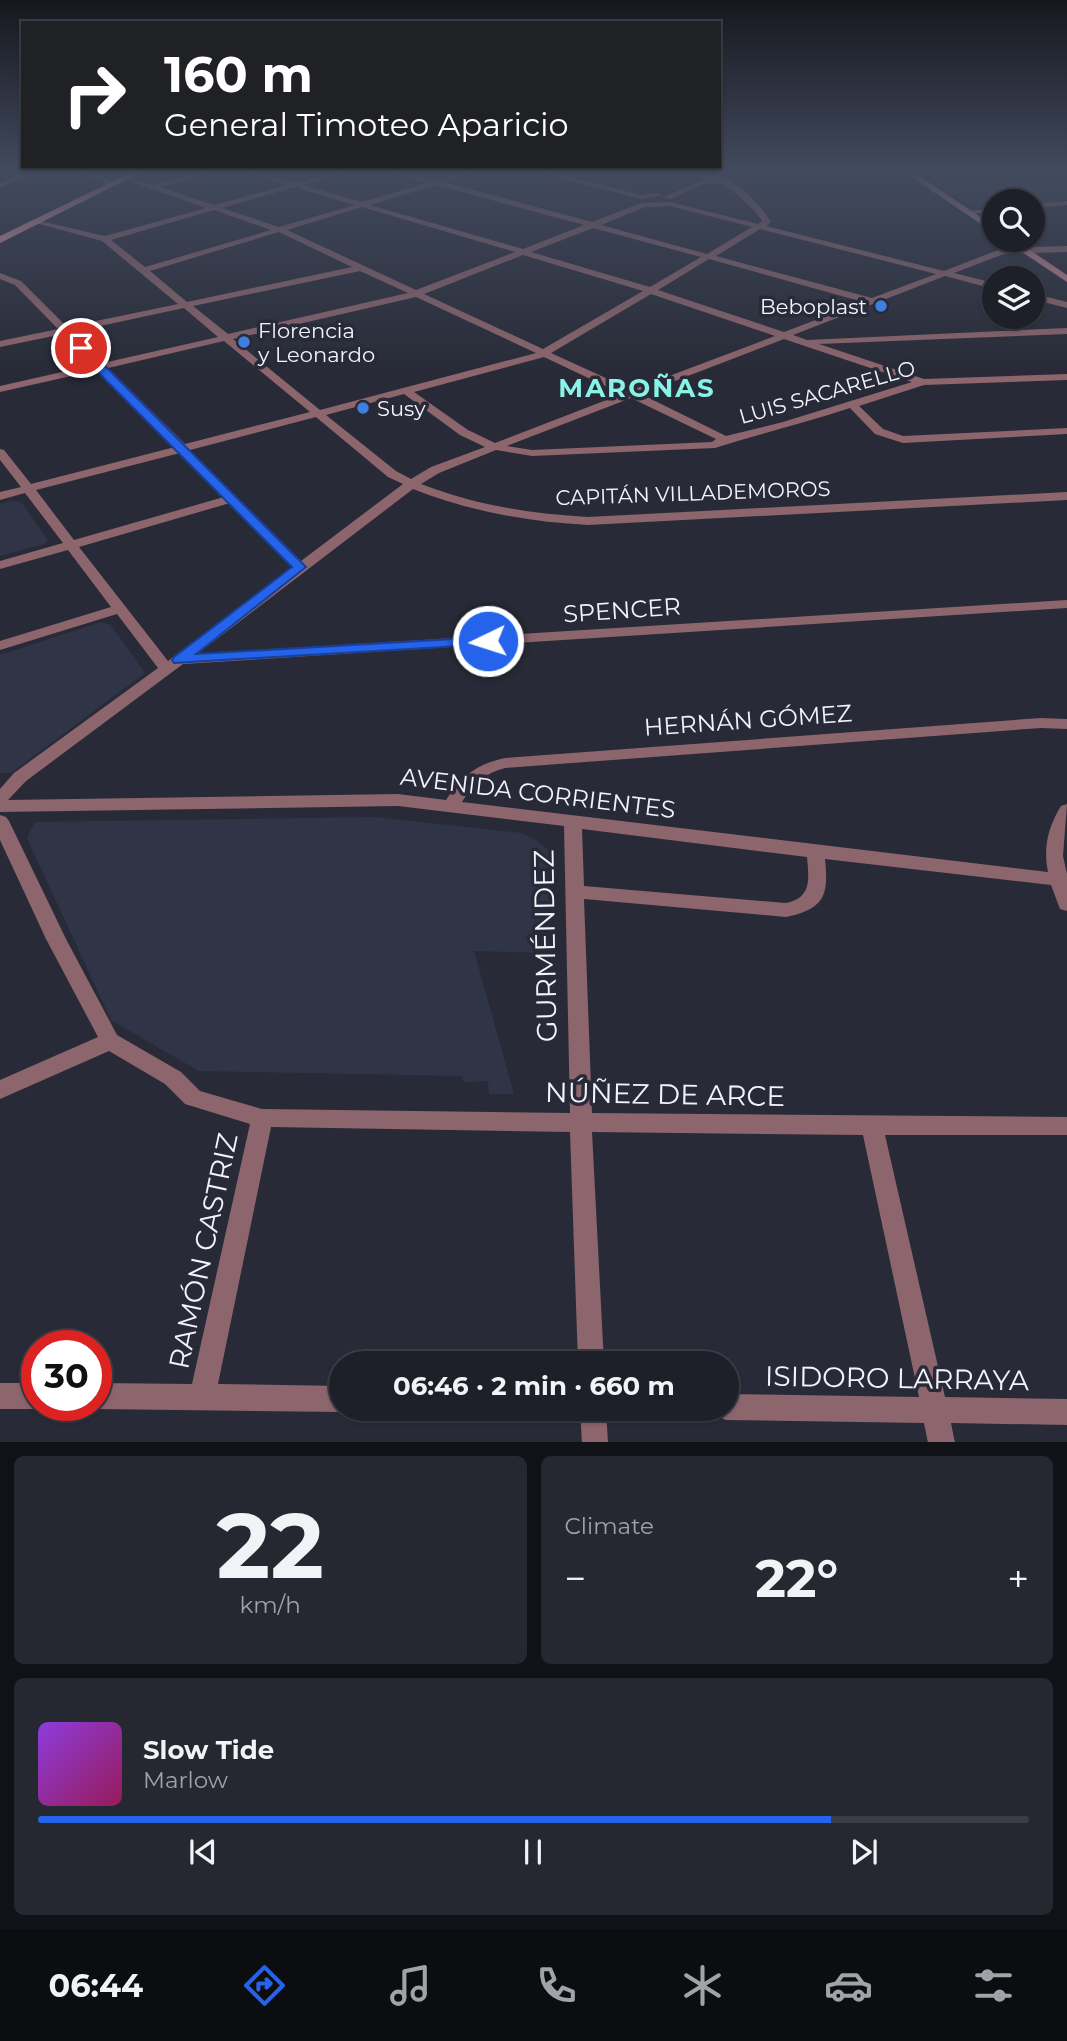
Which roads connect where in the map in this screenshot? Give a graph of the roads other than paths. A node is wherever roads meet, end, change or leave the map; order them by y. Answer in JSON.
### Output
{"nodes":[{"id":1,"x":94,"y":236,"type":"edge"},
{"id":2,"x":114,"y":236,"type":"edge"},
{"id":3,"x":259,"y":236,"type":"edge"},
{"id":4,"x":293,"y":236,"type":"edge"},
{"id":5,"x":469,"y":236,"type":"edge"},
{"id":6,"x":563,"y":236,"type":"edge"},
{"id":7,"x":635,"y":236,"type":"edge"},
{"id":8,"x":741,"y":236,"type":"edge"},
{"id":9,"x":799,"y":236,"type":"edge"},
{"id":10,"x":105,"y":239,"type":"junction"},
{"id":11,"x":1045,"y":249,"type":"edge"},
{"id":12,"x":1067,"y":249,"type":"edge"},
{"id":13,"x":523,"y":252,"type":"junction"},
{"id":14,"x":1000,"y":252,"type":"edge"},
{"id":15,"x":1027,"y":252,"type":"edge"},
{"id":16,"x":709,"y":256,"type":"junction"},
{"id":17,"x":360,"y":268,"type":"junction"},
{"id":18,"x":142,"y":271,"type":"junction"},
{"id":19,"x":944,"y":273,"type":"junction"},
{"id":20,"x":0,"y":276,"type":"edge"},
{"id":21,"x":1067,"y":279,"type":"edge"},
{"id":22,"x":982,"y":283,"type":"edge"},
{"id":23,"x":649,"y":290,"type":"junction"},
{"id":24,"x":418,"y":294,"type":"junction"},
{"id":25,"x":1045,"y":299,"type":"edge"},
{"id":26,"x":872,"y":301,"type":"junction"},
{"id":27,"x":1067,"y":305,"type":"edge"},
{"id":28,"x":184,"y":306,"type":"junction"},
{"id":29,"x":817,"y":323,"type":"junction"},
{"id":30,"x":63,"y":331,"type":"junction"},
{"id":31,"x":1067,"y":331,"type":"edge"},
{"id":32,"x":783,"y":335,"type":"junction"},
{"id":33,"x":224,"y":338,"type":"junction"},
{"id":34,"x":839,"y":340,"type":"junction"},
{"id":35,"x":803,"y":342,"type":"junction"},
{"id":36,"x":0,"y":344,"type":"edge"},
{"id":37,"x":761,"y":344,"type":"junction"},
{"id":38,"x":545,"y":353,"type":"junction"},
{"id":39,"x":99,"y":366,"type":"junction"},
{"id":40,"x":1067,"y":377,"type":"edge"},
{"id":41,"x":923,"y":382,"type":"junction"},
{"id":42,"x":0,"y":389,"type":"edge"},
{"id":43,"x":406,"y":391,"type":"junction"},
{"id":44,"x":632,"y":393,"type":"junction"},
{"id":45,"x":852,"y":405,"type":"junction"},
{"id":46,"x":319,"y":413,"type":"junction"},
{"id":47,"x":1067,"y":431,"type":"edge"},
{"id":48,"x":723,"y":440,"type":"junction"},
{"id":49,"x":491,"y":447,"type":"junction"},
{"id":50,"x":181,"y":449,"type":"junction"},
{"id":51,"x":0,"y":452,"type":"edge"},
{"id":52,"x":411,"y":485,"type":"junction"},
{"id":53,"x":27,"y":488,"type":"junction"},
{"id":54,"x":0,"y":496,"type":"edge"},
{"id":55,"x":1067,"y":496,"type":"edge"},
{"id":56,"x":232,"y":499,"type":"junction"},
{"id":57,"x":70,"y":545,"type":"junction"},
{"id":58,"x":0,"y":565,"type":"edge"},
{"id":59,"x":300,"y":567,"type":"junction"},
{"id":60,"x":1067,"y":604,"type":"edge"},
{"id":61,"x":118,"y":609,"type":"junction"},
{"id":62,"x":0,"y":646,"type":"edge"},
{"id":63,"x":179,"y":660,"type":"junction"},
{"id":64,"x":166,"y":669,"type":"junction"},
{"id":65,"x":1067,"y":724,"type":"edge"},
{"id":66,"x":0,"y":799,"type":"edge"},
{"id":67,"x":0,"y":806,"type":"edge"},
{"id":68,"x":452,"y":806,"type":"junction"},
{"id":69,"x":1067,"y":810,"type":"edge"},
{"id":70,"x":0,"y":821,"type":"edge"},
{"id":71,"x":573,"y":822,"type":"junction"},
{"id":72,"x":816,"y":852,"type":"junction"},
{"id":73,"x":1062,"y":880,"type":"edge"},
{"id":74,"x":576,"y":892,"type":"junction"},
{"id":75,"x":1067,"y":904,"type":"edge"},
{"id":76,"x":110,"y":1041,"type":"junction"},
{"id":77,"x":0,"y":1090,"type":"edge"},
{"id":78,"x":262,"y":1118,"type":"junction"},
{"id":79,"x":580,"y":1122,"type":"junction"},
{"id":80,"x":872,"y":1125,"type":"junction"},
{"id":81,"x":1067,"y":1126,"type":"edge"},
{"id":82,"x":590,"y":1351,"type":"edge"},
{"id":83,"x":203,"y":1395,"type":"junction"},
{"id":84,"x":0,"y":1396,"type":"edge"},
{"id":85,"x":21,"y":1396,"type":"edge"},
{"id":86,"x":112,"y":1396,"type":"edge"},
{"id":87,"x":329,"y":1399,"type":"edge"},
{"id":88,"x":739,"y":1407,"type":"edge"},
{"id":89,"x":934,"y":1410,"type":"junction"},
{"id":90,"x":1067,"y":1412,"type":"edge"},
{"id":91,"x":593,"y":1421,"type":"edge"},
{"id":92,"x":594,"y":1442,"type":"edge"},
{"id":93,"x":942,"y":1442,"type":"edge"}],
"edges":[{"from":1,"to":10,"type":"street","name":"CAPITÁN VILLADEMOROS"},
{"from":2,"to":10,"type":"street"},
{"from":3,"to":18,"type":"street"},
{"from":4,"to":17,"type":"street"},
{"from":5,"to":13,"type":"street"},
{"from":6,"to":13,"type":"street"},
{"from":7,"to":16,"type":"street"},
{"from":8,"to":16,"type":"street"},
{"from":9,"to":19,"type":"street"},
{"from":10,"to":18,"type":"street","name":"CAPITÁN VILLADEMOROS"},
{"from":11,"to":12,"type":"street"},
{"from":13,"to":23,"type":"street"},
{"from":13,"to":24,"type":"street"},
{"from":14,"to":19,"type":"street"},
{"from":15,"to":21,"type":"street"},
{"from":16,"to":23,"type":"street"},
{"from":16,"to":26,"type":"street"},
{"from":17,"to":24,"type":"street"},
{"from":17,"to":28,"type":"street"},
{"from":18,"to":28,"type":"street","name":"CAPITÁN VILLADEMOROS"},
{"from":19,"to":22,"type":"street"},
{"from":19,"to":26,"type":"street"},
{"from":20,"to":30,"type":"street"},
{"from":23,"to":32,"type":"street"},
{"from":23,"to":38,"type":"street"},
{"from":24,"to":33,"type":"street"},
{"from":24,"to":38,"type":"street"},
{"from":25,"to":27,"type":"street"},
{"from":26,"to":29,"type":"street"},
{"from":28,"to":30,"type":"street"},
{"from":28,"to":33,"type":"street","name":"CAPITÁN VILLADEMOROS"},
{"from":29,"to":32,"type":"street"},
{"from":29,"to":34,"type":"street"},
{"from":30,"to":36,"type":"street"},
{"from":30,"to":39,"type":"street"},
{"from":31,"to":34,"type":"street"},
{"from":32,"to":35,"type":"street"},
{"from":32,"to":37,"type":"street"},
{"from":33,"to":39,"type":"street"},
{"from":33,"to":46,"type":"street","name":"CAPITÁN VILLADEMOROS"},
{"from":34,"to":35,"type":"street"},
{"from":35,"to":37,"type":"street"},
{"from":35,"to":41,"type":"street"},
{"from":37,"to":44,"type":"street"},
{"from":38,"to":43,"type":"street"},
{"from":38,"to":44,"type":"street"},
{"from":39,"to":42,"type":"street"},
{"from":39,"to":50,"type":"street"},
{"from":40,"to":41,"type":"street","name":"LUIS SACARELLO"},
{"from":41,"to":45,"type":"street","name":"LUIS SACARELLO"},
{"from":43,"to":46,"type":"street"},
{"from":43,"to":49,"type":"street"},
{"from":44,"to":48,"type":"street"},
{"from":44,"to":49,"type":"street"},
{"from":45,"to":47,"type":"street"},
{"from":45,"to":48,"type":"street","name":"LUIS SACARELLO"},
{"from":46,"to":50,"type":"street"},
{"from":46,"to":52,"type":"street","name":"CAPITÁN VILLADEMOROS"},
{"from":48,"to":49,"type":"street","name":"LUIS SACARELLO"},
{"from":49,"to":52,"type":"street"},
{"from":50,"to":53,"type":"street"},
{"from":50,"to":56,"type":"street"},
{"from":51,"to":53,"type":"street"},
{"from":52,"to":55,"type":"street","name":"CAPITÁN VILLADEMOROS"},
{"from":52,"to":59,"type":"street"},
{"from":53,"to":54,"type":"street"},
{"from":53,"to":57,"type":"street"},
{"from":56,"to":57,"type":"street"},
{"from":56,"to":59,"type":"street"},
{"from":57,"to":58,"type":"street"},
{"from":57,"to":61,"type":"street"},
{"from":59,"to":63,"type":"street"},
{"from":60,"to":63,"type":"street","name":"SPENCER"},
{"from":61,"to":62,"type":"street"},
{"from":61,"to":64,"type":"street"},
{"from":63,"to":64,"type":"street"},
{"from":64,"to":66,"type":"street"},
{"from":65,"to":68,"type":"street","name":"HERNÁN GÓMEZ"},
{"from":67,"to":68,"type":"street","name":"AVENIDA CORRIENTES"},
{"from":68,"to":71,"type":"street","name":"AVENIDA CORRIENTES"},
{"from":69,"to":73,"type":"street"},
{"from":70,"to":76,"type":"street"},
{"from":71,"to":72,"type":"street","name":"AVENIDA CORRIENTES"},
{"from":71,"to":74,"type":"street","name":"GURMÉNDEZ"},
{"from":72,"to":73,"type":"street","name":"AVENIDA CORRIENTES"},
{"from":72,"to":74,"type":"street"},
{"from":73,"to":75,"type":"street"},
{"from":74,"to":79,"type":"street","name":"GURMÉNDEZ"},
{"from":76,"to":77,"type":"street"},
{"from":76,"to":78,"type":"street","name":"RAMÓN CASTRIZ"},
{"from":78,"to":79,"type":"street","name":"NÚÑEZ DE ARCE"},
{"from":78,"to":83,"type":"street","name":"RAMÓN CASTRIZ"},
{"from":79,"to":80,"type":"street","name":"NÚÑEZ DE ARCE"},
{"from":79,"to":82,"type":"street","name":"GURMÉNDEZ"},
{"from":80,"to":81,"type":"street","name":"NÚÑEZ DE ARCE"},
{"from":80,"to":89,"type":"street"},
{"from":83,"to":86,"type":"street"},
{"from":83,"to":87,"type":"street"},
{"from":84,"to":85,"type":"street"},
{"from":88,"to":89,"type":"street","name":"ISIDORO LARRAYA"},
{"from":89,"to":90,"type":"street","name":"ISIDORO LARRAYA"},
{"from":89,"to":93,"type":"street"},
{"from":91,"to":92,"type":"street"}]}
